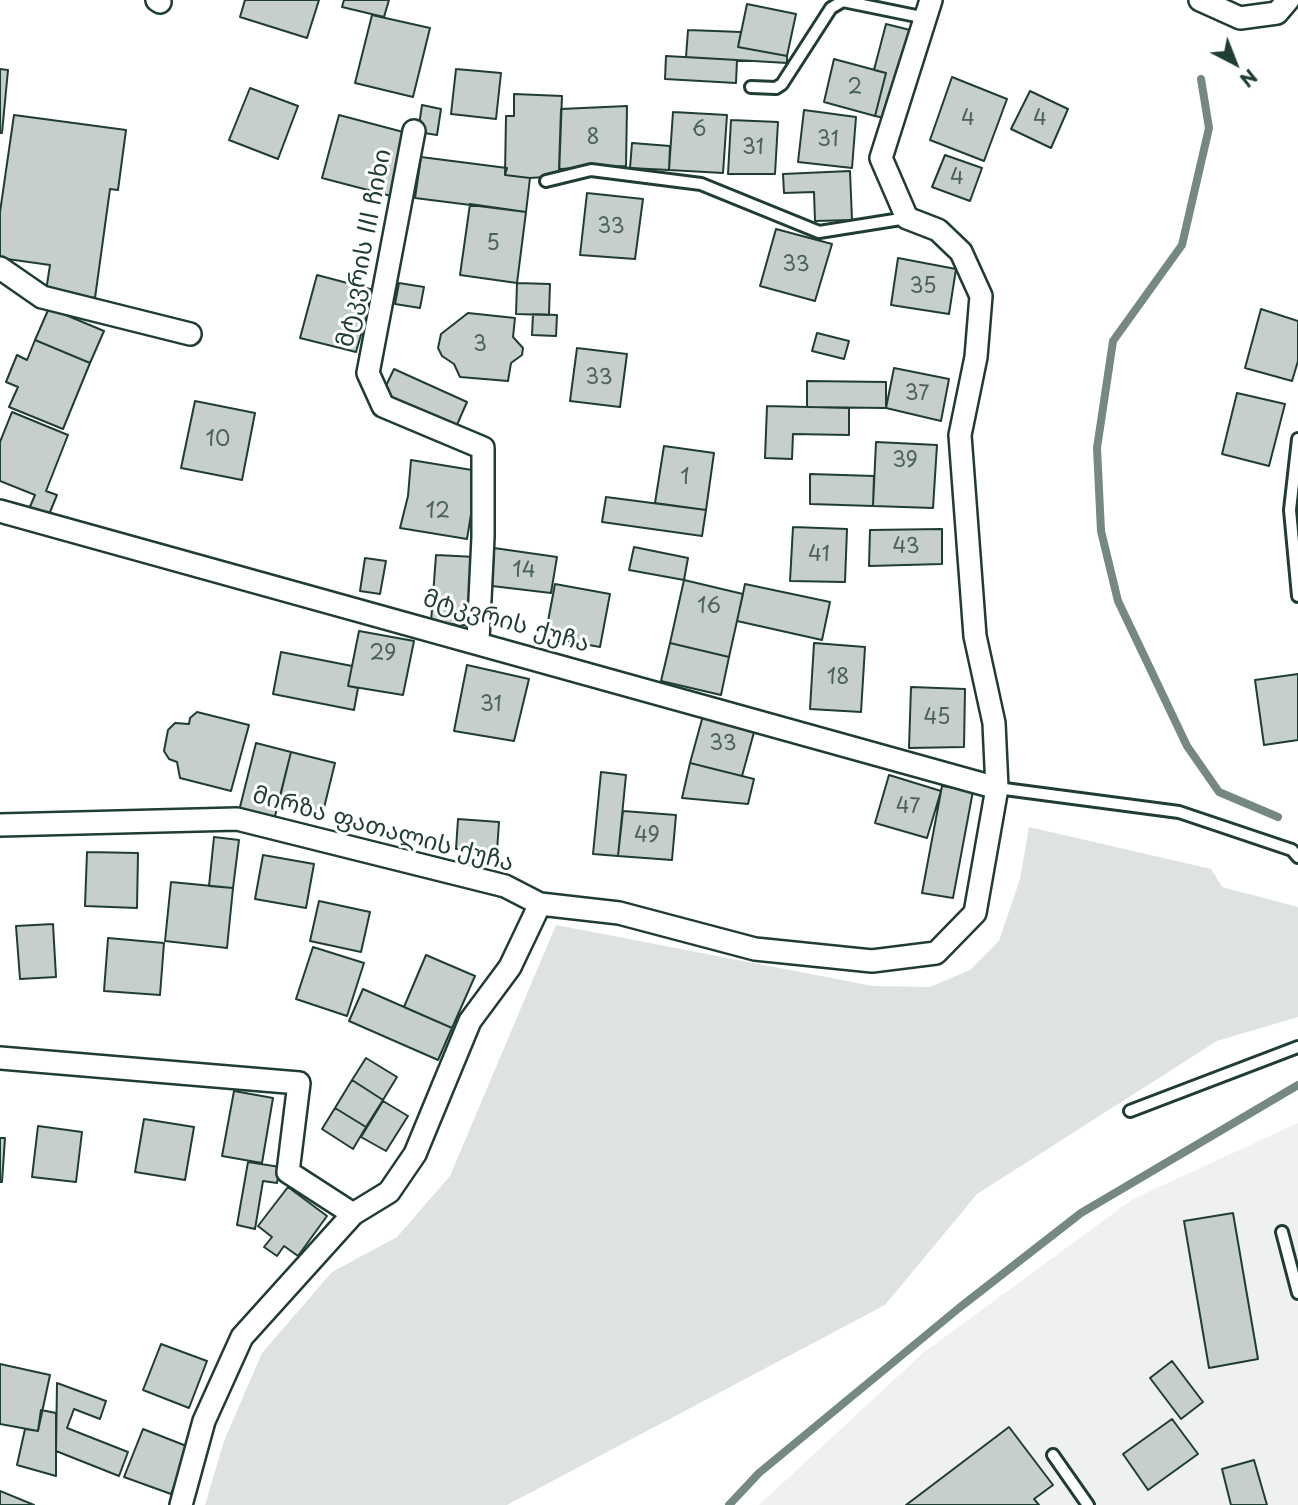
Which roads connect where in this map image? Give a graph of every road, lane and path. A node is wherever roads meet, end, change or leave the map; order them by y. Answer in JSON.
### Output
{"nodes":[{"id":1,"x":1199,"y":0,"type":"edge"},
{"id":2,"x":1288,"y":0,"type":"edge"},
{"id":3,"x":929,"y":9,"type":"edge"},
{"id":4,"x":751,"y":87,"type":"dead end"},
{"id":5,"x":414,"y":131,"type":"dead end"},
{"id":6,"x":546,"y":181,"type":"dead end"},
{"id":7,"x":907,"y":218,"type":"junction"},
{"id":8,"x":0,"y":268,"type":"edge"},
{"id":9,"x":190,"y":334,"type":"dead end"},
{"id":10,"x":1298,"y":439,"type":"edge"},
{"id":11,"x":0,"y":511,"type":"edge"},
{"id":12,"x":1298,"y":596,"type":"edge"},
{"id":13,"x":478,"y":641,"type":"junction"},
{"id":14,"x":997,"y":788,"type":"junction"},
{"id":15,"x":0,"y":825,"type":"edge"},
{"id":16,"x":1298,"y":857,"type":"edge"},
{"id":17,"x":540,"y":904,"type":"junction"},
{"id":18,"x":1298,"y":1048,"type":"edge"},
{"id":19,"x":0,"y":1058,"type":"edge"},
{"id":20,"x":1130,"y":1111,"type":"dead end"},
{"id":21,"x":353,"y":1214,"type":"junction"},
{"id":22,"x":1282,"y":1232,"type":"dead end"},
{"id":23,"x":1298,"y":1293,"type":"edge"},
{"id":24,"x":1053,"y":1455,"type":"dead end"},
{"id":25,"x":181,"y":1505,"type":"edge"},
{"id":26,"x":1088,"y":1505,"type":"edge"}],
"edges":[{"from":1,"to":2,"type":"street"},
{"from":3,"to":4,"type":"lane"},
{"from":3,"to":7,"type":"street"},
{"from":5,"to":13,"type":"street","name":"მტკვრის III ჩიხი"},
{"from":6,"to":7,"type":"lane"},
{"from":7,"to":14,"type":"street"},
{"from":8,"to":9,"type":"street"},
{"from":10,"to":12,"type":"lane"},
{"from":11,"to":13,"type":"street","name":"მტკვრის ქუჩა"},
{"from":13,"to":14,"type":"street","name":"მტკვრის ქუჩა"},
{"from":14,"to":16,"type":"lane"},
{"from":14,"to":17,"type":"street"},
{"from":15,"to":17,"type":"street","name":"მირზა ფათალის ქუჩა"},
{"from":17,"to":21,"type":"street"},
{"from":18,"to":20,"type":"lane"},
{"from":19,"to":21,"type":"street"},
{"from":21,"to":25,"type":"street"},
{"from":22,"to":23,"type":"lane"},
{"from":24,"to":26,"type":"lane"}]}
